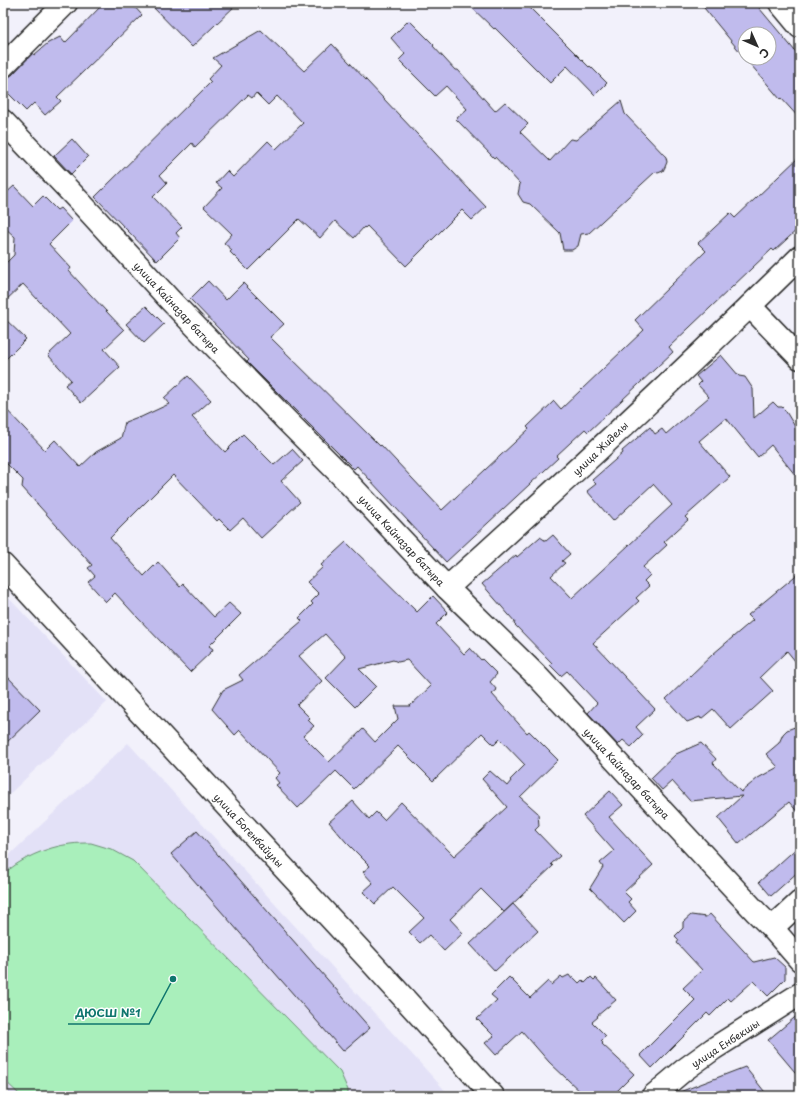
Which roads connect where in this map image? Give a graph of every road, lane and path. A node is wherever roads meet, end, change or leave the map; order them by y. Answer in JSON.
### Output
{"nodes":[{"id":1,"x":66,"y":3,"type":"edge"},
{"id":2,"x":780,"y":3,"type":"edge"},
{"id":3,"x":800,"y":27,"type":"edge"},
{"id":4,"x":4,"y":64,"type":"edge"},
{"id":5,"x":3,"y":121,"type":"edge"},
{"id":6,"x":800,"y":256,"type":"edge"},
{"id":7,"x":750,"y":306,"type":"junction"},
{"id":8,"x":800,"y":358,"type":"edge"},
{"id":9,"x":3,"y":565,"type":"edge"},
{"id":10,"x":447,"y":588,"type":"junction"},
{"id":11,"x":800,"y":902,"type":"edge"},
{"id":12,"x":772,"y":928,"type":"junction"},
{"id":13,"x":800,"y":960,"type":"edge"},
{"id":14,"x":800,"y":994,"type":"edge"},
{"id":15,"x":493,"y":1096,"type":"edge"},
{"id":16,"x":654,"y":1096,"type":"edge"}],
"edges":[{"from":1,"to":4,"type":"street"},
{"from":2,"to":3,"type":"street"},
{"from":5,"to":10,"type":"street","name":"улица Кайназар батыра"},
{"from":6,"to":7,"type":"street","name":"улица Жиделы"},
{"from":7,"to":8,"type":"street"},
{"from":7,"to":10,"type":"street","name":"улица Жиделы"},
{"from":9,"to":15,"type":"street","name":"улица Богенбайулы"},
{"from":10,"to":12,"type":"street","name":"улица Кайназар батыра"},
{"from":11,"to":12,"type":"street"},
{"from":12,"to":13,"type":"street","name":"улица Кайназар батыра"},
{"from":14,"to":16,"type":"street","name":"улица Енбекшы"}]}
